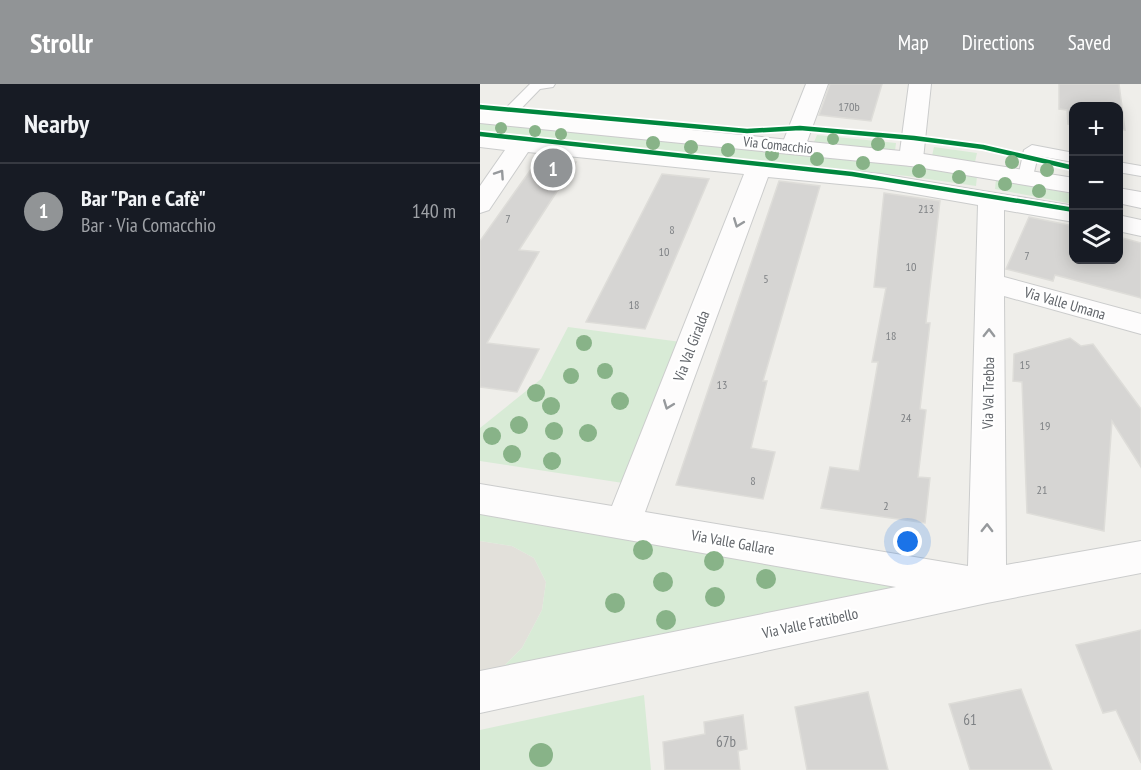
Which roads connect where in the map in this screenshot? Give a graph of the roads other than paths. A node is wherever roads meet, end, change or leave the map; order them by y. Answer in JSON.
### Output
{"nodes":[{"id":1,"x":548,"y":84,"type":"edge"},
{"id":2,"x":817,"y":84,"type":"edge"},
{"id":3,"x":920,"y":84,"type":"edge"},
{"id":4,"x":480,"y":116,"type":"edge"},
{"id":5,"x":504,"y":118,"type":"junction"},
{"id":6,"x":480,"y":140,"type":"edge"},
{"id":7,"x":521,"y":144,"type":"junction"},
{"id":8,"x":793,"y":147,"type":"junction"},
{"id":9,"x":1069,"y":157,"type":"edge"},
{"id":10,"x":911,"y":159,"type":"junction"},
{"id":11,"x":759,"y":168,"type":"junction"},
{"id":12,"x":1123,"y":168,"type":"edge"},
{"id":13,"x":1141,"y":171,"type":"edge"},
{"id":14,"x":1026,"y":177,"type":"junction"},
{"id":15,"x":1069,"y":185,"type":"edge"},
{"id":16,"x":1123,"y":196,"type":"edge"},
{"id":17,"x":991,"y":199,"type":"junction"},
{"id":18,"x":1141,"y":200,"type":"edge"},
{"id":19,"x":480,"y":205,"type":"edge"},
{"id":20,"x":1069,"y":213,"type":"edge"},
{"id":21,"x":1123,"y":224,"type":"edge"},
{"id":22,"x":1141,"y":228,"type":"edge"},
{"id":23,"x":989,"y":282,"type":"junction"},
{"id":24,"x":1141,"y":324,"type":"edge"},
{"id":25,"x":480,"y":499,"type":"edge"},
{"id":26,"x":623,"y":523,"type":"junction"},
{"id":27,"x":1141,"y":557,"type":"edge"},
{"id":28,"x":987,"y":586,"type":"junction"},
{"id":29,"x":480,"y":692,"type":"edge"}],
"edges":[{"from":1,"to":5,"type":"lane"},
{"from":2,"to":8,"type":"street"},
{"from":3,"to":10,"type":"street"},
{"from":4,"to":5,"type":"street","name":"Via Comacchio"},
{"from":5,"to":8,"type":"street","name":"Via Comacchio"},
{"from":6,"to":7,"type":"street","name":"Via Comacchio"},
{"from":7,"to":11,"type":"street","name":"Via Comacchio"},
{"from":19,"to":7,"type":"street","one_way":true},
{"from":8,"to":10,"type":"street","name":"Via Comacchio"},
{"from":9,"to":14,"type":"lane"},
{"from":10,"to":14,"type":"street","name":"Via Comacchio"},
{"from":11,"to":17,"type":"street","name":"Via Comacchio"},
{"from":11,"to":26,"type":"street","name":"Via Val Giralda","one_way":true},
{"from":12,"to":13,"type":"lane"},
{"from":14,"to":15,"type":"street","name":"Via Comacchio"},
{"from":16,"to":18,"type":"street"},
{"from":17,"to":20,"type":"street","name":"Via Comacchio"},
{"from":17,"to":23,"type":"street","name":"Via Val Trebba"},
{"from":21,"to":22,"type":"street"},
{"from":23,"to":24,"type":"street","name":"Via Valle Umana"},
{"from":28,"to":23,"type":"street","name":"Via Val Trebba","one_way":true},
{"from":25,"to":26,"type":"street","name":"Via Valle Gallare"},
{"from":26,"to":28,"type":"street","name":"Via Valle Gallare"},
{"from":27,"to":28,"type":"street","name":"Via Valle Fattibello"},
{"from":28,"to":29,"type":"street","name":"Via Valle Fattibello"}]}
